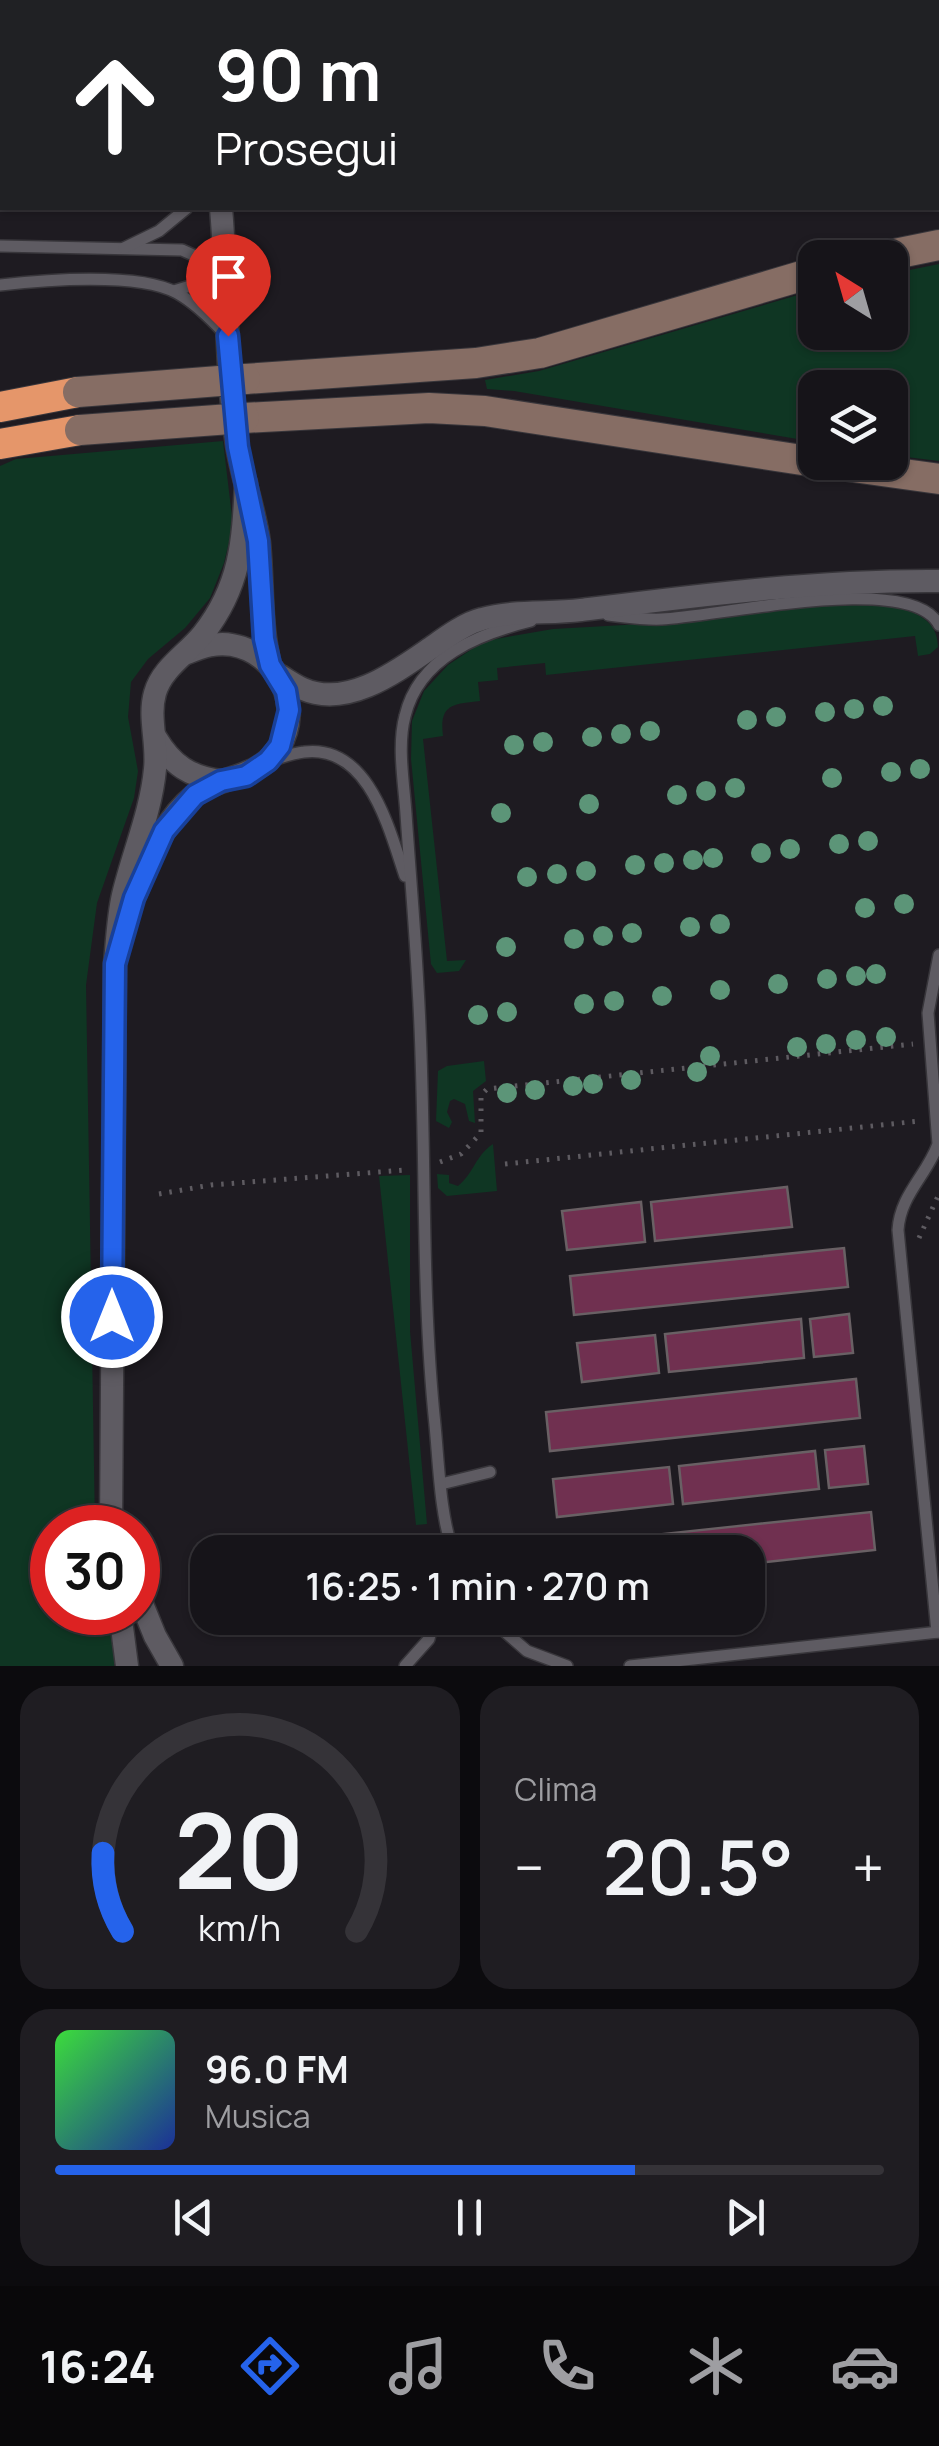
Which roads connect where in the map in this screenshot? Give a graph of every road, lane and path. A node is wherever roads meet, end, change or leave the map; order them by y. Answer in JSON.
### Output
{"nodes":[{"id":1,"x":185,"y":210,"type":"edge"},
{"id":2,"x":221,"y":210,"type":"edge"},
{"id":3,"x":939,"y":244,"type":"edge"},
{"id":4,"x":0,"y":246,"type":"edge"},
{"id":5,"x":120,"y":250,"type":"junction"},
{"id":6,"x":908,"y":251,"type":"edge"},
{"id":7,"x":227,"y":270,"type":"junction"},
{"id":8,"x":798,"y":277,"type":"edge"},
{"id":9,"x":0,"y":285,"type":"edge"},
{"id":10,"x":174,"y":291,"type":"junction"},
{"id":11,"x":228,"y":336,"type":"junction"},
{"id":12,"x":78,"y":392,"type":"junction"},
{"id":13,"x":0,"y":394,"type":"edge"},
{"id":14,"x":0,"y":408,"type":"edge"},
{"id":15,"x":80,"y":430,"type":"joint"},
{"id":16,"x":0,"y":444,"type":"edge"},
{"id":17,"x":798,"y":459,"type":"edge"},
{"id":18,"x":908,"y":475,"type":"edge"},
{"id":19,"x":939,"y":479,"type":"edge"},
{"id":20,"x":246,"y":483,"type":"junction"},
{"id":21,"x":939,"y":581,"type":"edge"},
{"id":22,"x":569,"y":612,"type":"junction"},
{"id":23,"x":939,"y":625,"type":"edge"},
{"id":24,"x":187,"y":653,"type":"junction"},
{"id":25,"x":274,"y":669,"type":"junction"},
{"id":26,"x":156,"y":738,"type":"junction"},
{"id":27,"x":268,"y":761,"type":"junction"},
{"id":28,"x":221,"y":781,"type":"junction"},
{"id":29,"x":412,"y":894,"type":"junction"},
{"id":30,"x":939,"y":955,"type":"edge"},
{"id":31,"x":115,"y":964,"type":"junction"},
{"id":32,"x":913,"y":1044,"type":"dead end"},
{"id":33,"x":922,"y":1121,"type":"dead end"},
{"id":34,"x":505,"y":1164,"type":"dead end"},
{"id":35,"x":422,"y":1168,"type":"junction"},
{"id":36,"x":159,"y":1194,"type":"dead end"},
{"id":37,"x":939,"y":1194,"type":"edge"},
{"id":38,"x":918,"y":1241,"type":"dead end"},
{"id":39,"x":490,"y":1472,"type":"dead end"},
{"id":40,"x":111,"y":1474,"type":"junction"},
{"id":41,"x":441,"y":1484,"type":"junction"},
{"id":42,"x":110,"y":1505,"type":"edge"},
{"id":43,"x":117,"y":1505,"type":"edge"},
{"id":44,"x":449,"y":1535,"type":"edge"},
{"id":45,"x":938,"y":1632,"type":"edge"},
{"id":46,"x":123,"y":1635,"type":"edge"},
{"id":47,"x":154,"y":1635,"type":"edge"},
{"id":48,"x":430,"y":1635,"type":"edge"},
{"id":49,"x":509,"y":1635,"type":"edge"},
{"id":50,"x":128,"y":1666,"type":"edge"},
{"id":51,"x":172,"y":1666,"type":"edge"},
{"id":52,"x":405,"y":1666,"type":"edge"},
{"id":53,"x":567,"y":1666,"type":"edge"},
{"id":54,"x":630,"y":1666,"type":"edge"}],
"edges":[{"from":1,"to":5,"type":"lane"},
{"from":2,"to":7,"type":"street"},
{"from":3,"to":6,"type":"main road"},
{"from":4,"to":5,"type":"lane"},
{"from":5,"to":7,"type":"lane"},
{"from":7,"to":10,"type":"lane"},
{"from":7,"to":11,"type":"street"},
{"from":8,"to":12,"type":"main road","bridge":true},
{"from":9,"to":10,"type":"lane"},
{"from":10,"to":11,"type":"lane"},
{"from":11,"to":20,"type":"street"},
{"from":12,"to":13,"type":"highway"},
{"from":12,"to":14,"type":"highway"},
{"from":15,"to":16,"type":"highway"},
{"from":15,"to":17,"type":"main road","bridge":true},
{"from":18,"to":19,"type":"main road"},
{"from":20,"to":24,"type":"street"},
{"from":20,"to":25,"type":"street"},
{"from":21,"to":22,"type":"street"},
{"from":22,"to":23,"type":"lane"},
{"from":22,"to":25,"type":"street"},
{"from":22,"to":29,"type":"lane"},
{"from":24,"to":25,"type":"street"},
{"from":24,"to":26,"type":"street"},
{"from":25,"to":27,"type":"street"},
{"from":26,"to":28,"type":"street"},
{"from":26,"to":31,"type":"street"},
{"from":27,"to":28,"type":"street"},
{"from":27,"to":29,"type":"lane"},
{"from":28,"to":31,"type":"street"},
{"from":29,"to":35,"type":"lane"},
{"from":30,"to":45,"type":"lane"},
{"from":31,"to":40,"type":"street"},
{"from":32,"to":35,"type":"path"},
{"from":33,"to":34,"type":"path"},
{"from":35,"to":36,"type":"path"},
{"from":35,"to":41,"type":"lane"},
{"from":37,"to":38,"type":"path"},
{"from":39,"to":41,"type":"lane"},
{"from":40,"to":42,"type":"street"},
{"from":40,"to":43,"type":"street"},
{"from":41,"to":44,"type":"lane"},
{"from":45,"to":54,"type":"lane"},
{"from":46,"to":50,"type":"street"},
{"from":47,"to":51,"type":"street"},
{"from":48,"to":52,"type":"lane"},
{"from":49,"to":53,"type":"lane"}]}
